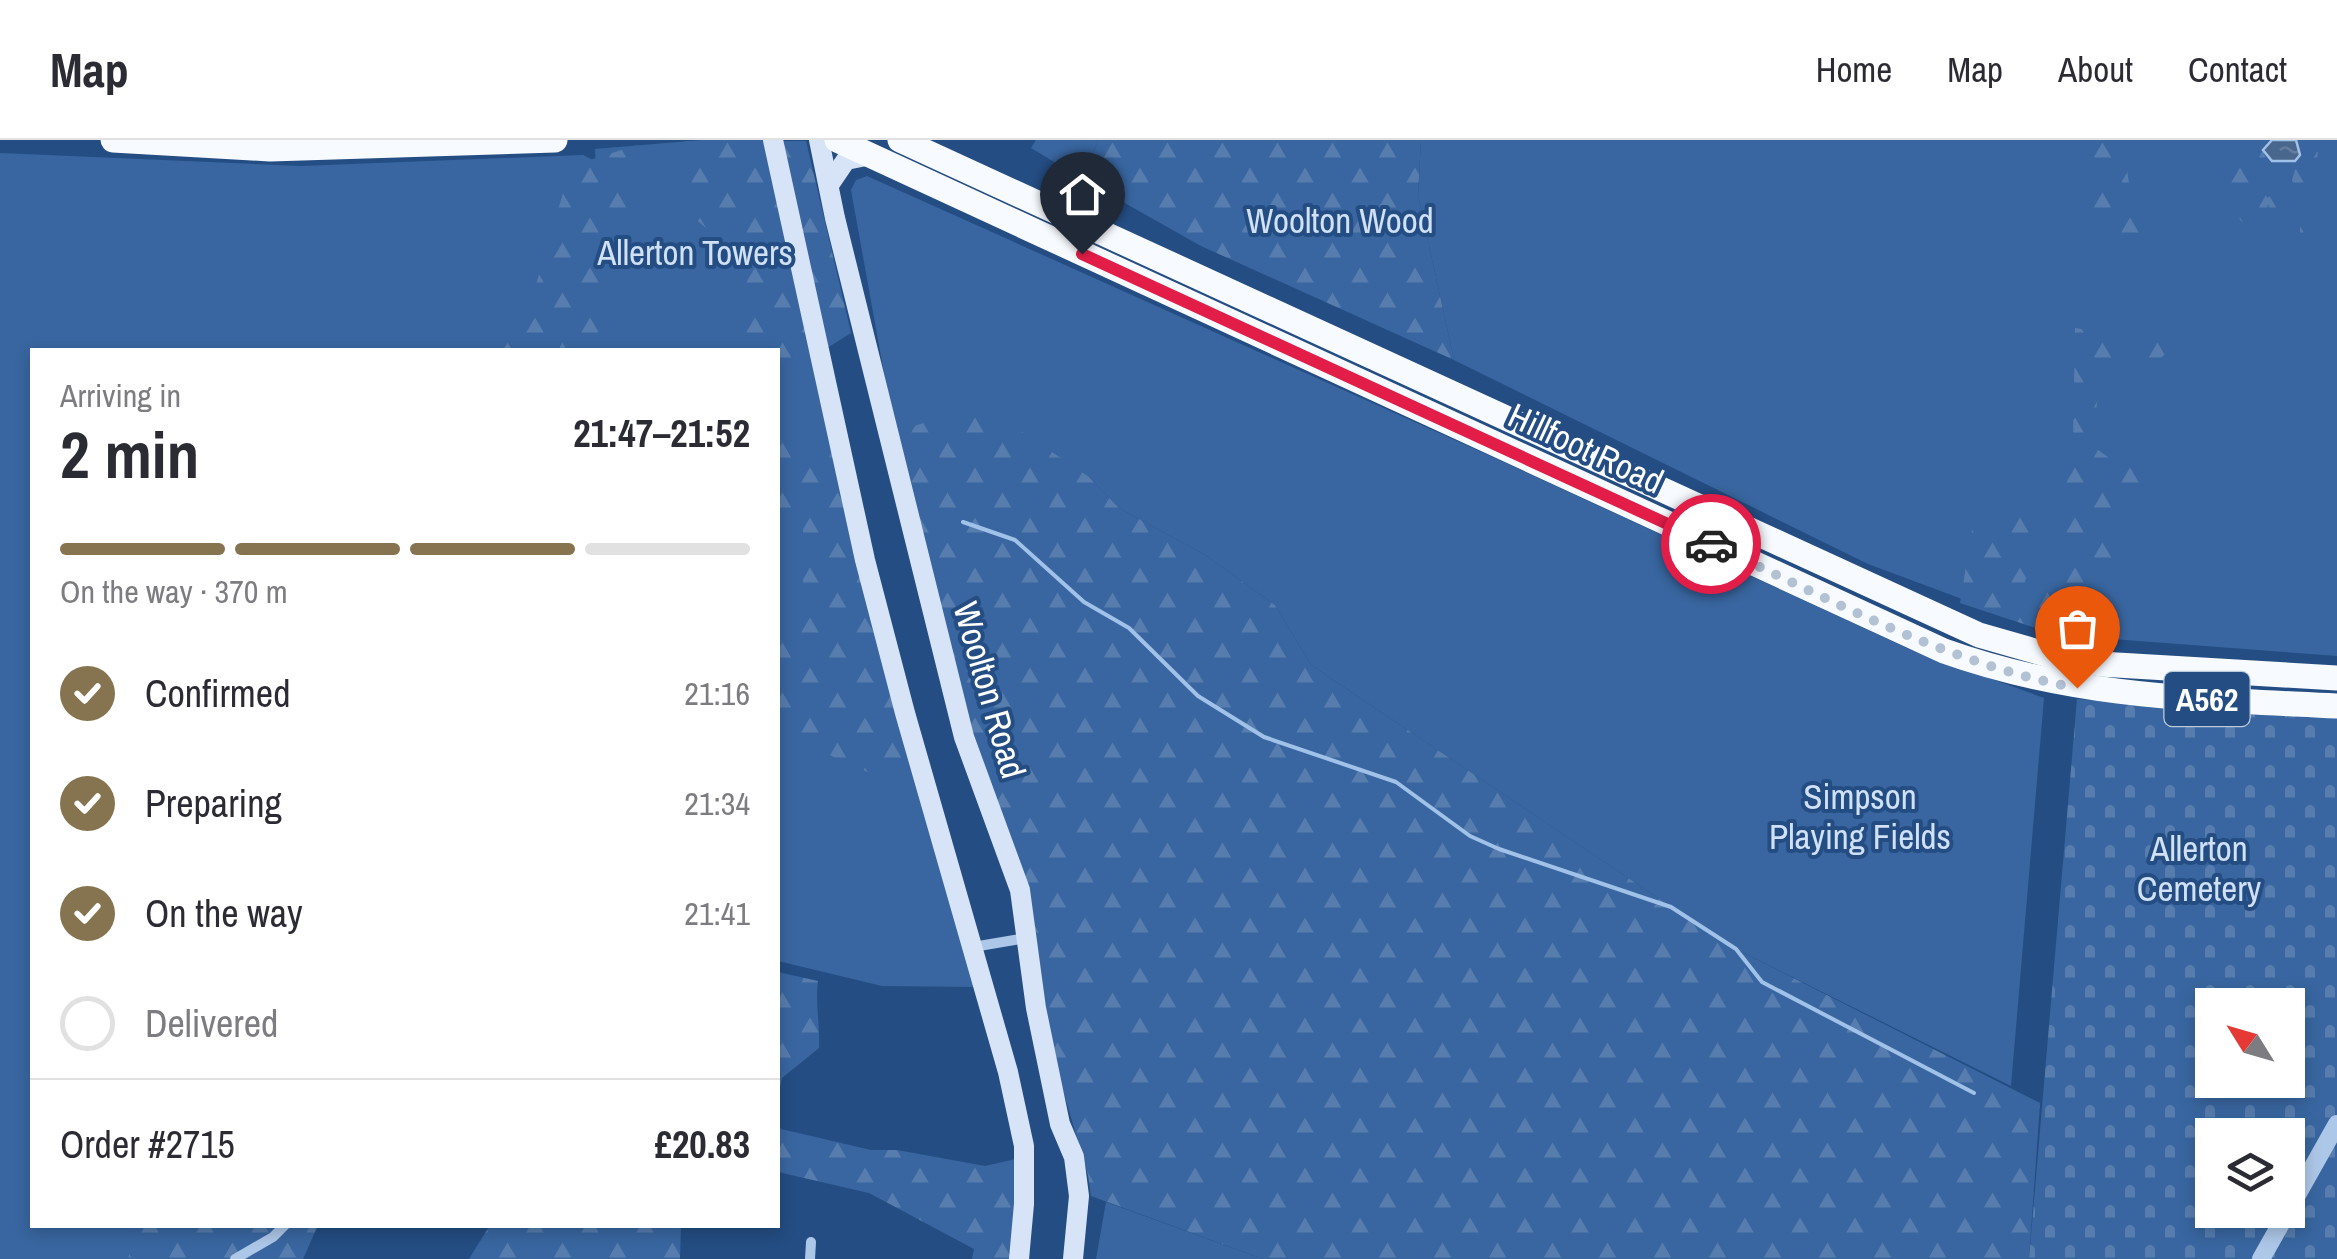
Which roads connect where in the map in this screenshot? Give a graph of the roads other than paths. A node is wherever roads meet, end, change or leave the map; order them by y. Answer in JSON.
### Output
{"nodes":[{"id":1,"x":113,"y":140,"type":"edge"},
{"id":2,"x":556,"y":140,"type":"edge"},
{"id":3,"x":773,"y":140,"type":"edge"},
{"id":4,"x":819,"y":140,"type":"edge"},
{"id":5,"x":837,"y":140,"type":"edge"},
{"id":6,"x":900,"y":140,"type":"edge"},
{"id":7,"x":871,"y":155,"type":"junction"},
{"id":8,"x":829,"y":185,"type":"junction"},
{"id":9,"x":2080,"y":661,"type":"junction"},
{"id":10,"x":2337,"y":678,"type":"edge"},
{"id":11,"x":2077,"y":688,"type":"junction"},
{"id":12,"x":2337,"y":706,"type":"edge"},
{"id":13,"x":1026,"y":938,"type":"junction"},
{"id":14,"x":973,"y":947,"type":"junction"},
{"id":15,"x":2337,"y":1124,"type":"edge"},
{"id":16,"x":282,"y":1228,"type":"edge"},
{"id":17,"x":811,"y":1242,"type":"dead end"},
{"id":18,"x":235,"y":1259,"type":"edge"},
{"id":19,"x":810,"y":1259,"type":"edge"},
{"id":20,"x":1019,"y":1259,"type":"edge"},
{"id":21,"x":1073,"y":1259,"type":"edge"},
{"id":22,"x":2261,"y":1259,"type":"edge"}],
"edges":[{"from":1,"to":2,"type":"highway"},
{"from":3,"to":14,"type":"main road"},
{"from":4,"to":8,"type":"main road","name":"Woolton Road"},
{"from":5,"to":7,"type":"highway","name":"Hillfoot Road","number":"A562"},
{"from":6,"to":9,"type":"highway","name":"Hillfoot Road","number":"A562"},
{"from":7,"to":8,"type":"main road"},
{"from":7,"to":11,"type":"highway","name":"Hillfoot Road","number":"A562"},
{"from":8,"to":13,"type":"main road","name":"Woolton Road"},
{"from":9,"to":10,"type":"highway","name":"Hillfoot Road","number":"A562"},
{"from":9,"to":11,"type":"street"},
{"from":11,"to":12,"type":"highway","name":"Hillfoot Road","number":"A562"},
{"from":13,"to":14,"type":"street"},
{"from":13,"to":21,"type":"main road","name":"Woolton Road"},
{"from":14,"to":20,"type":"main road"},
{"from":15,"to":22,"type":"street"},
{"from":16,"to":18,"type":"street"},
{"from":17,"to":19,"type":"street"}]}
